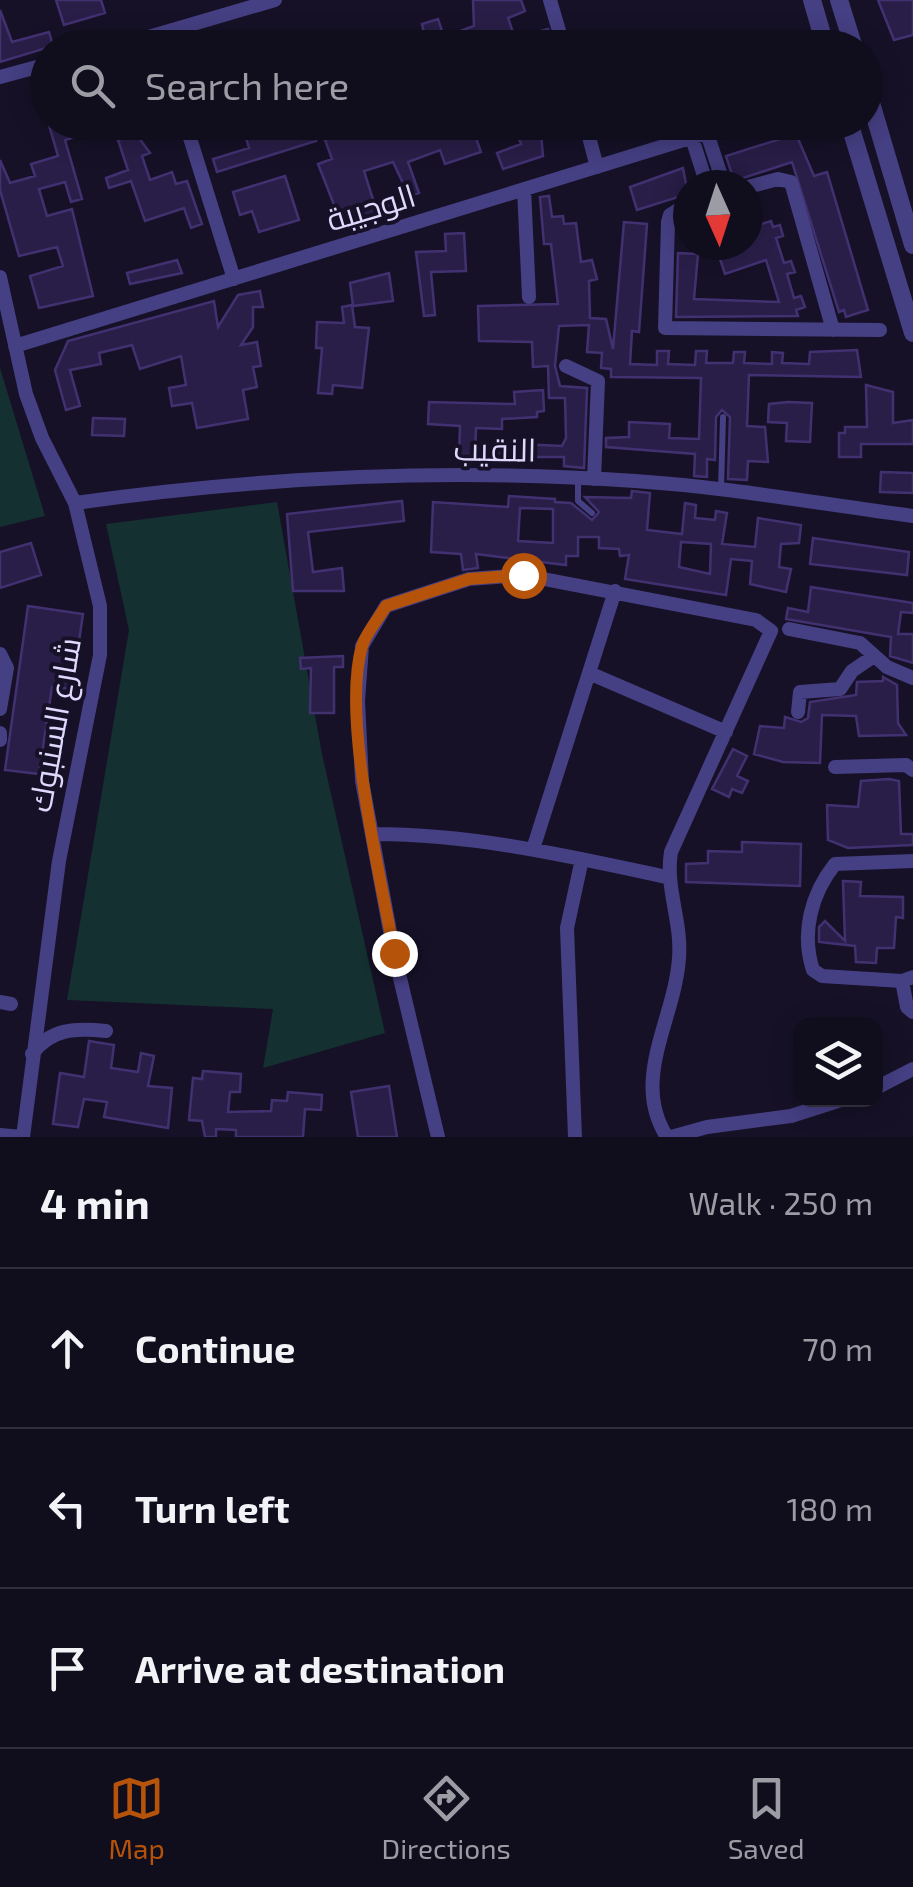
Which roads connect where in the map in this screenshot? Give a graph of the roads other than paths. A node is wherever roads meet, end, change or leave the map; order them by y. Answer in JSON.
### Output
{"nodes":[{"id":1,"x":276,"y":0,"type":"edge"},
{"id":2,"x":550,"y":0,"type":"edge"},
{"id":3,"x":812,"y":0,"type":"edge"},
{"id":4,"x":839,"y":0,"type":"edge"},
{"id":5,"x":193,"y":30,"type":"edge"},
{"id":6,"x":559,"y":30,"type":"edge"},
{"id":7,"x":821,"y":30,"type":"edge"},
{"id":8,"x":848,"y":30,"type":"edge"},
{"id":9,"x":30,"y":68,"type":"edge"},
{"id":10,"x":0,"y":76,"type":"edge"},
{"id":11,"x":191,"y":140,"type":"edge"},
{"id":12,"x":589,"y":140,"type":"edge"},
{"id":13,"x":684,"y":140,"type":"edge"},
{"id":14,"x":701,"y":140,"type":"edge"},
{"id":15,"x":702,"y":140,"type":"edge"},
{"id":16,"x":854,"y":140,"type":"edge"},
{"id":17,"x":881,"y":140,"type":"edge"},
{"id":18,"x":597,"y":167,"type":"junction"},
{"id":19,"x":705,"y":170,"type":"edge"},
{"id":20,"x":717,"y":170,"type":"edge"},
{"id":21,"x":763,"y":183,"type":"edge"},
{"id":22,"x":524,"y":190,"type":"junction"},
{"id":23,"x":673,"y":213,"type":"edge"},
{"id":24,"x":913,"y":245,"type":"edge"},
{"id":25,"x":0,"y":277,"type":"edge"},
{"id":26,"x":234,"y":279,"type":"junction"},
{"id":27,"x":528,"y":298,"type":"dead end"},
{"id":28,"x":832,"y":330,"type":"junction"},
{"id":29,"x":880,"y":330,"type":"dead end"},
{"id":30,"x":913,"y":333,"type":"edge"},
{"id":31,"x":15,"y":346,"type":"junction"},
{"id":32,"x":566,"y":366,"type":"dead end"},
{"id":33,"x":723,"y":418,"type":"dead end"},
{"id":34,"x":578,"y":478,"type":"junction"},
{"id":35,"x":594,"y":479,"type":"junction"},
{"id":36,"x":721,"y":490,"type":"junction"},
{"id":37,"x":75,"y":503,"type":"junction"},
{"id":38,"x":592,"y":513,"type":"dead end"},
{"id":39,"x":913,"y":516,"type":"edge"},
{"id":40,"x":614,"y":591,"type":"junction"},
{"id":41,"x":788,"y":629,"type":"dead end"},
{"id":42,"x":0,"y":654,"type":"edge"},
{"id":43,"x":874,"y":656,"type":"junction"},
{"id":44,"x":589,"y":673,"type":"junction"},
{"id":45,"x":913,"y":678,"type":"edge"},
{"id":46,"x":0,"y":709,"type":"edge"},
{"id":47,"x":798,"y":712,"type":"dead end"},
{"id":48,"x":726,"y":732,"type":"junction"},
{"id":49,"x":835,"y":767,"type":"dead end"},
{"id":50,"x":913,"y":770,"type":"edge"},
{"id":51,"x":374,"y":834,"type":"junction"},
{"id":52,"x":534,"y":849,"type":"junction"},
{"id":53,"x":582,"y":859,"type":"junction"},
{"id":54,"x":913,"y":861,"type":"edge"},
{"id":55,"x":667,"y":877,"type":"junction"},
{"id":56,"x":907,"y":979,"type":"edge"},
{"id":57,"x":913,"y":1012,"type":"edge"},
{"id":58,"x":106,"y":1031,"type":"dead end"},
{"id":59,"x":32,"y":1055,"type":"junction"},
{"id":60,"x":913,"y":1069,"type":"edge"},
{"id":61,"x":883,"y":1084,"type":"edge"},
{"id":62,"x":820,"y":1107,"type":"edge"},
{"id":63,"x":0,"y":1135,"type":"edge"},
{"id":64,"x":22,"y":1137,"type":"edge"},
{"id":65,"x":438,"y":1137,"type":"edge"},
{"id":66,"x":575,"y":1137,"type":"edge"},
{"id":67,"x":669,"y":1137,"type":"edge"}],
"edges":[{"from":1,"to":5,"type":"street"},
{"from":2,"to":6,"type":"street"},
{"from":3,"to":7,"type":"street"},
{"from":4,"to":8,"type":"street"},
{"from":9,"to":10,"type":"street"},
{"from":11,"to":26,"type":"street"},
{"from":12,"to":18,"type":"street"},
{"from":13,"to":18,"type":"street","name":"الوجيبة"},
{"from":14,"to":19,"type":"street"},
{"from":15,"to":20,"type":"street"},
{"from":16,"to":30,"type":"street"},
{"from":17,"to":24,"type":"street"},
{"from":18,"to":22,"type":"street","name":"الوجيبة"},
{"from":21,"to":28,"type":"street"},
{"from":22,"to":26,"type":"street","name":"الوجيبة"},
{"from":22,"to":27,"type":"street"},
{"from":23,"to":28,"type":"street"},
{"from":25,"to":31,"type":"street","name":"شارع السنبوك"},
{"from":26,"to":31,"type":"street","name":"الوجيبة"},
{"from":28,"to":29,"type":"street"},
{"from":31,"to":37,"type":"street","name":"شارع السنبوك"},
{"from":32,"to":35,"type":"street"},
{"from":33,"to":36,"type":"lane"},
{"from":34,"to":35,"type":"street","name":"النقيب"},
{"from":34,"to":37,"type":"street","name":"النقيب"},
{"from":34,"to":38,"type":"lane"},
{"from":35,"to":36,"type":"street","name":"النقيب"},
{"from":36,"to":39,"type":"street","name":"النقيب"},
{"from":37,"to":59,"type":"street","name":"شارع السنبوك"},
{"from":40,"to":44,"type":"street"},
{"from":40,"to":48,"type":"street"},
{"from":40,"to":51,"type":"street"},
{"from":41,"to":43,"type":"street"},
{"from":42,"to":46,"type":"street"},
{"from":43,"to":45,"type":"street"},
{"from":43,"to":47,"type":"street"},
{"from":44,"to":48,"type":"street"},
{"from":44,"to":52,"type":"street"},
{"from":48,"to":55,"type":"street"},
{"from":49,"to":50,"type":"street"},
{"from":51,"to":52,"type":"street"},
{"from":51,"to":65,"type":"street"},
{"from":52,"to":53,"type":"street"},
{"from":53,"to":55,"type":"street"},
{"from":53,"to":66,"type":"street"},
{"from":54,"to":56,"type":"street"},
{"from":55,"to":67,"type":"street"},
{"from":56,"to":57,"type":"street"},
{"from":58,"to":59,"type":"street"},
{"from":59,"to":64,"type":"street","name":"شارع السنبوك"},
{"from":60,"to":61,"type":"street"},
{"from":62,"to":67,"type":"street"},
{"from":63,"to":64,"type":"street"}]}
